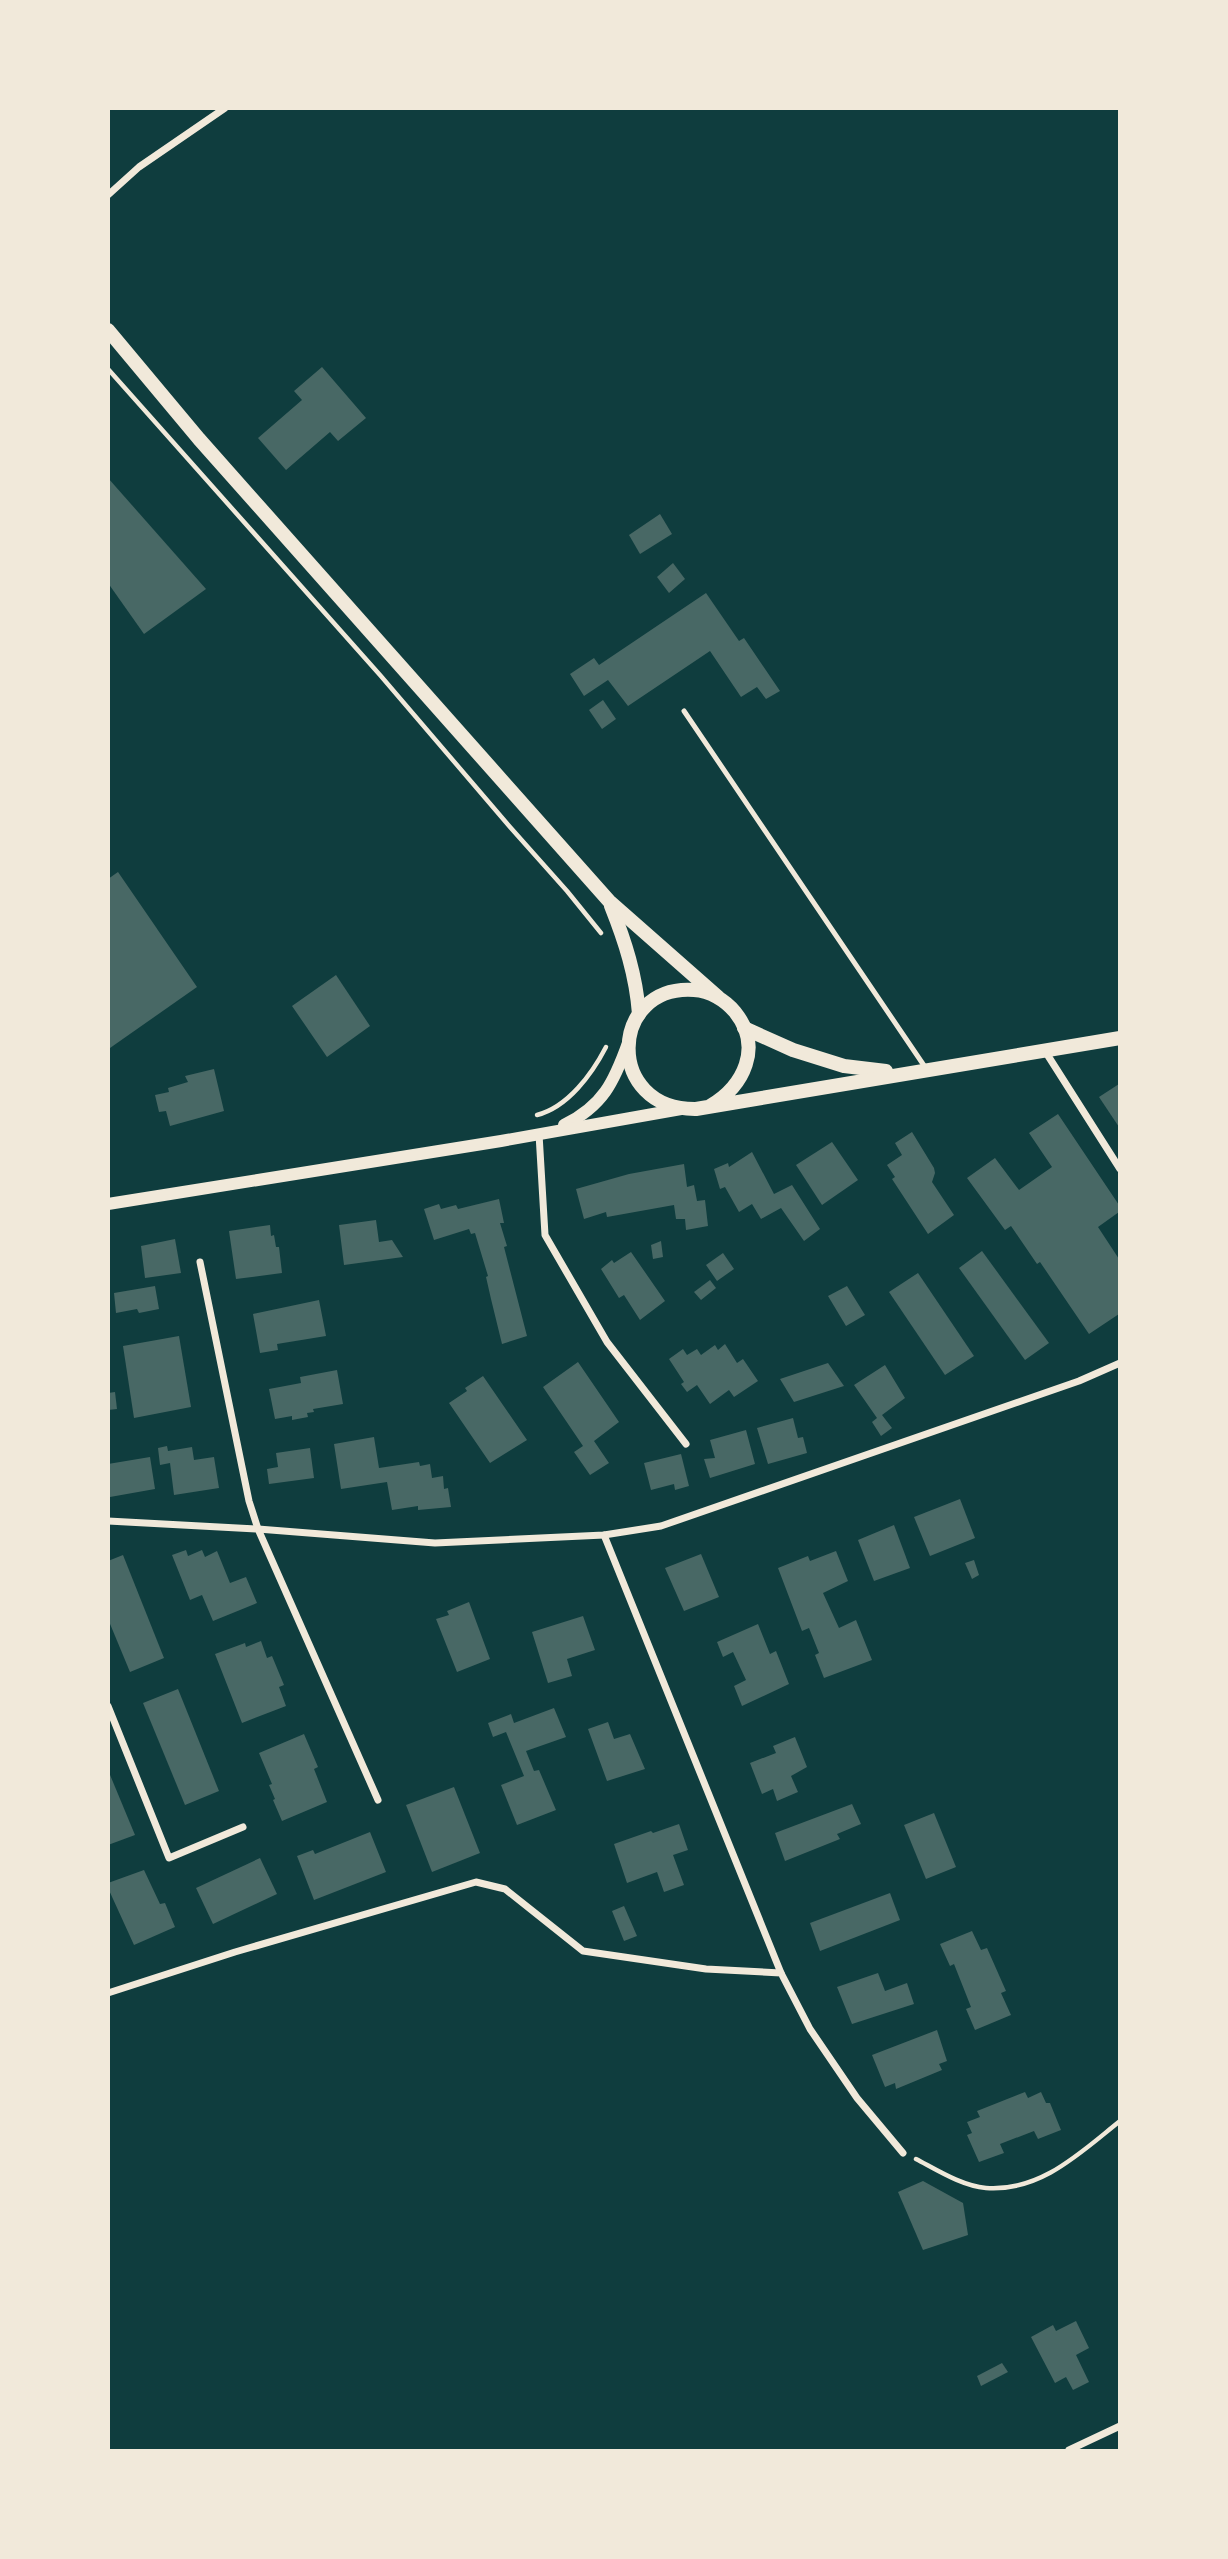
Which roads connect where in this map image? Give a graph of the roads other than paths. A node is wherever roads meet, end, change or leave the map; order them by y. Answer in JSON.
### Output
{"nodes":[{"id":1,"x":225,"y":108,"type":"edge"},
{"id":2,"x":108,"y":195,"type":"edge"},
{"id":3,"x":108,"y":330,"type":"edge"},
{"id":4,"x":684,"y":711,"type":"dead end"},
{"id":5,"x":609,"y":901,"type":"junction"},
{"id":6,"x":718,"y":997,"type":"junction"},
{"id":7,"x":639,"y":1014,"type":"junction"},
{"id":8,"x":744,"y":1028,"type":"junction"},
{"id":9,"x":1119,"y":1038,"type":"edge"},
{"id":10,"x":628,"y":1043,"type":"junction"},
{"id":11,"x":1045,"y":1050,"type":"junction"},
{"id":12,"x":927,"y":1070,"type":"junction"},
{"id":13,"x":902,"y":1073,"type":"junction"},
{"id":14,"x":710,"y":1105,"type":"junction"},
{"id":15,"x":681,"y":1109,"type":"junction"},
{"id":16,"x":544,"y":1133,"type":"junction"},
{"id":17,"x":1119,"y":1169,"type":"edge"},
{"id":18,"x":108,"y":1204,"type":"edge"},
{"id":19,"x":200,"y":1262,"type":"dead end"},
{"id":20,"x":1119,"y":1363,"type":"edge"},
{"id":21,"x":686,"y":1444,"type":"dead end"},
{"id":22,"x":108,"y":1521,"type":"edge"},
{"id":23,"x":258,"y":1529,"type":"junction"},
{"id":24,"x":604,"y":1535,"type":"junction"},
{"id":25,"x":108,"y":1706,"type":"edge"},
{"id":26,"x":377,"y":1800,"type":"dead end"},
{"id":27,"x":243,"y":1827,"type":"dead end"},
{"id":28,"x":781,"y":1973,"type":"junction"},
{"id":29,"x":108,"y":1993,"type":"edge"},
{"id":30,"x":903,"y":2153,"type":"road end"},
{"id":31,"x":1119,"y":2426,"type":"edge"},
{"id":32,"x":1069,"y":2451,"type":"edge"}],
"edges":[{"from":1,"to":2,"type":"street"},
{"from":3,"to":5,"type":"main road"},
{"from":4,"to":12,"type":"lane"},
{"from":5,"to":6,"type":"main road"},
{"from":5,"to":7,"type":"main road"},
{"from":6,"to":7,"type":"main road"},
{"from":6,"to":8,"type":"main road"},
{"from":7,"to":10,"type":"main road"},
{"from":8,"to":13,"type":"main road"},
{"from":8,"to":14,"type":"main road"},
{"from":9,"to":11,"type":"main road"},
{"from":10,"to":15,"type":"main road"},
{"from":10,"to":16,"type":"street"},
{"from":11,"to":12,"type":"main road"},
{"from":11,"to":17,"type":"street"},
{"from":12,"to":13,"type":"main road"},
{"from":13,"to":14,"type":"main road"},
{"from":14,"to":15,"type":"main road"},
{"from":15,"to":16,"type":"street"},
{"from":16,"to":18,"type":"street"},
{"from":16,"to":21,"type":"street"},
{"from":19,"to":23,"type":"street"},
{"from":20,"to":24,"type":"street"},
{"from":22,"to":23,"type":"street"},
{"from":23,"to":24,"type":"street"},
{"from":23,"to":26,"type":"street"},
{"from":24,"to":28,"type":"street"},
{"from":25,"to":27,"type":"street"},
{"from":28,"to":29,"type":"street"},
{"from":28,"to":30,"type":"street"},
{"from":31,"to":32,"type":"street"}]}
